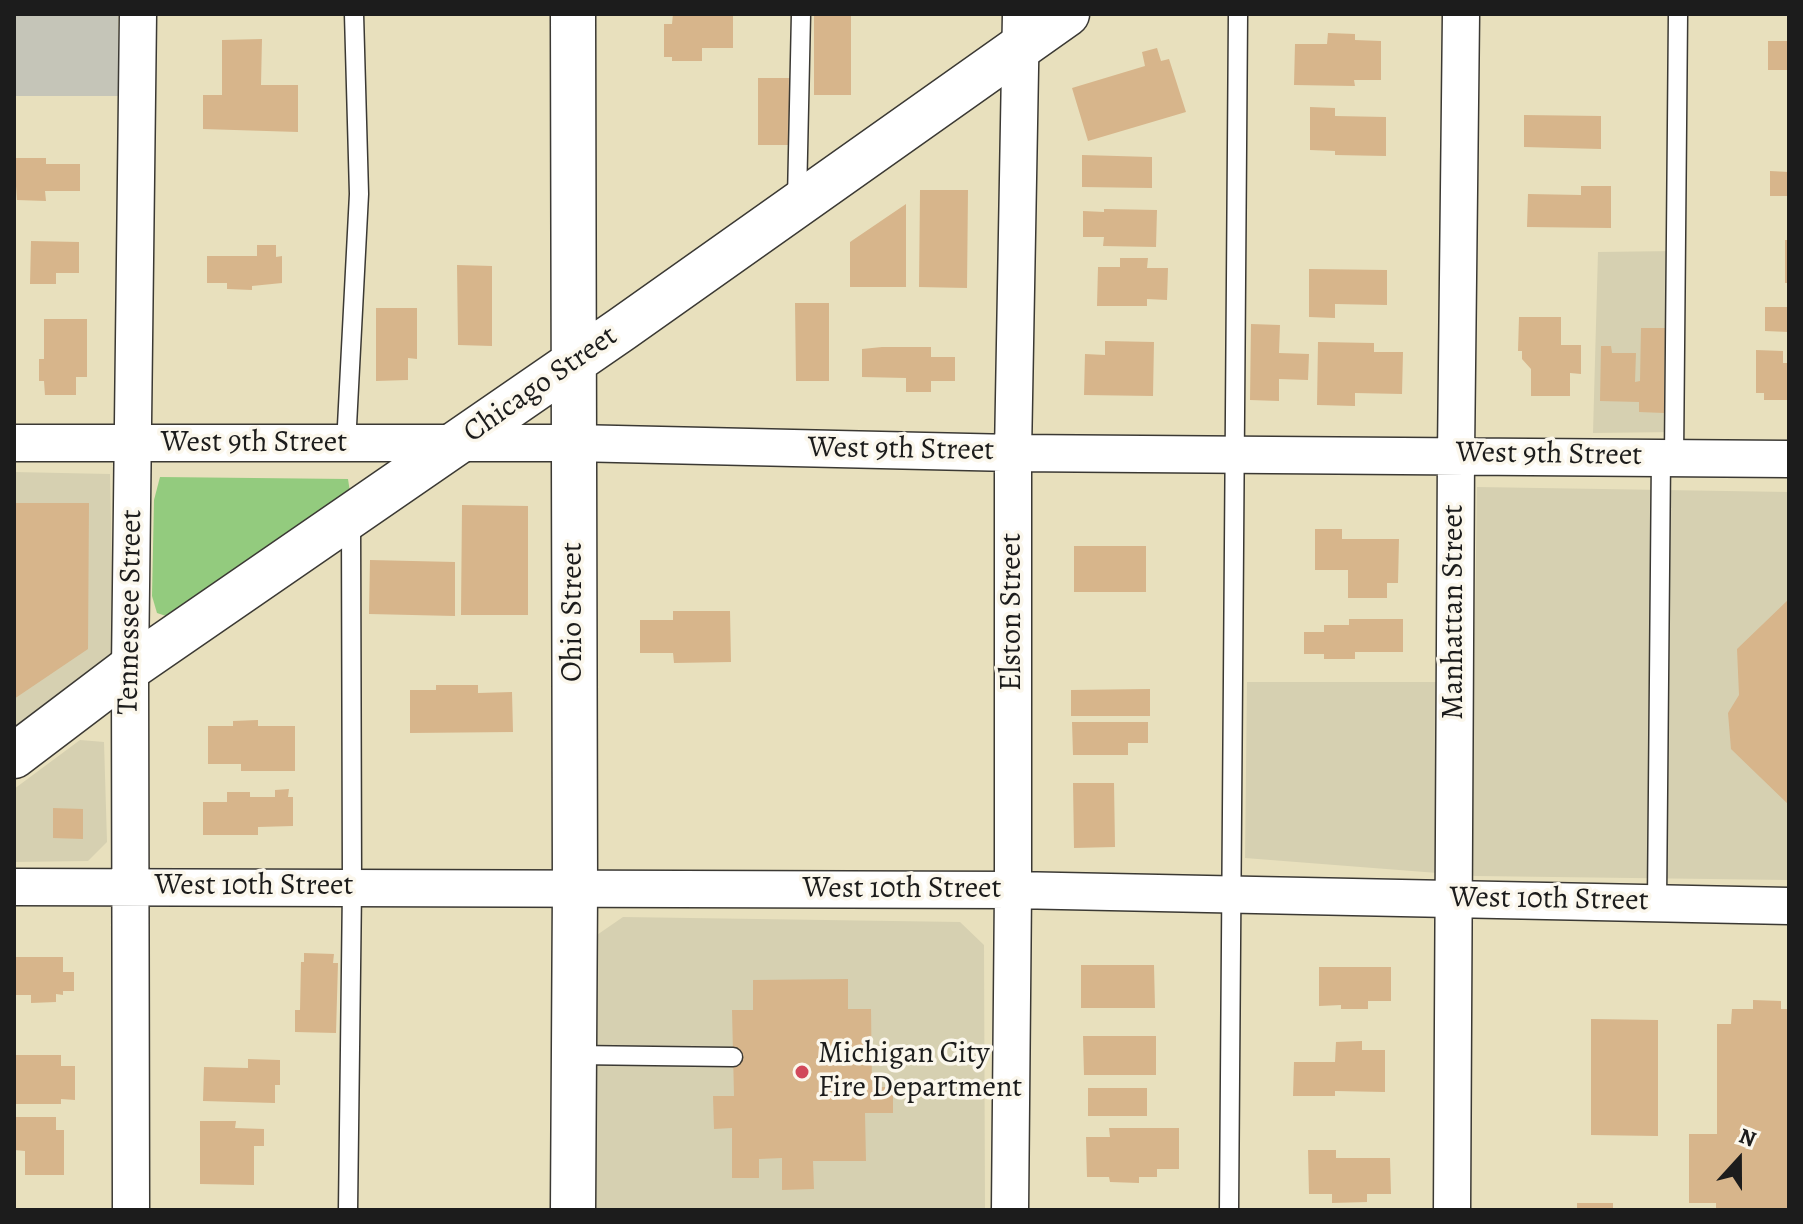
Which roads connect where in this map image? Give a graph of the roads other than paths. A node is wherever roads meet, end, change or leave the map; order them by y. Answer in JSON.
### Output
{"nodes":[{"id":1,"x":138,"y":14,"type":"edge"},
{"id":2,"x":354,"y":14,"type":"edge"},
{"id":3,"x":573,"y":14,"type":"edge"},
{"id":4,"x":801,"y":14,"type":"edge"},
{"id":5,"x":1067,"y":14,"type":"edge"},
{"id":6,"x":1238,"y":14,"type":"edge"},
{"id":7,"x":1461,"y":14,"type":"edge"},
{"id":8,"x":1678,"y":14,"type":"edge"},
{"id":9,"x":1021,"y":31,"type":"edge"},
{"id":10,"x":797,"y":206,"type":"junction"},
{"id":11,"x":573,"y":363,"type":"junction"},
{"id":12,"x":14,"y":443,"type":"edge"},
{"id":13,"x":573,"y":443,"type":"junction"},
{"id":14,"x":134,"y":444,"type":"junction"},
{"id":15,"x":346,"y":445,"type":"junction"},
{"id":16,"x":454,"y":445,"type":"junction"},
{"id":17,"x":1013,"y":453,"type":"junction"},
{"id":18,"x":1235,"y":454,"type":"junction"},
{"id":19,"x":1456,"y":454,"type":"junction"},
{"id":20,"x":1668,"y":457,"type":"junction"},
{"id":21,"x":1789,"y":459,"type":"edge"},
{"id":22,"x":351,"y":516,"type":"junction"},
{"id":23,"x":130,"y":668,"type":"junction"},
{"id":24,"x":14,"y":756,"type":"edge"},
{"id":25,"x":129,"y":886,"type":"junction"},
{"id":26,"x":14,"y":887,"type":"edge"},
{"id":27,"x":352,"y":888,"type":"junction"},
{"id":28,"x":575,"y":889,"type":"junction"},
{"id":29,"x":1013,"y":890,"type":"junction"},
{"id":30,"x":1231,"y":893,"type":"junction"},
{"id":31,"x":1454,"y":897,"type":"junction"},
{"id":32,"x":1657,"y":902,"type":"junction"},
{"id":33,"x":1789,"y":906,"type":"edge"},
{"id":34,"x":575,"y":1055,"type":"junction"},
{"id":35,"x":733,"y":1057,"type":"dead end"},
{"id":36,"x":131,"y":1210,"type":"edge"},
{"id":37,"x":348,"y":1210,"type":"edge"},
{"id":38,"x":573,"y":1210,"type":"edge"},
{"id":39,"x":1010,"y":1210,"type":"edge"},
{"id":40,"x":1229,"y":1210,"type":"edge"},
{"id":41,"x":1452,"y":1210,"type":"edge"}],
"edges":[{"from":1,"to":14,"type":"street","name":"Tennessee Street"},
{"from":2,"to":15,"type":"lane"},
{"from":3,"to":11,"type":"street","name":"Ohio Street"},
{"from":4,"to":10,"type":"lane"},
{"from":5,"to":9,"type":"street","name":"Chicago Street"},
{"from":6,"to":18,"type":"lane"},
{"from":7,"to":19,"type":"street","name":"Manhattan Street"},
{"from":8,"to":20,"type":"lane"},
{"from":9,"to":10,"type":"street","name":"Chicago Street"},
{"from":9,"to":17,"type":"street","name":"Elston Street"},
{"from":10,"to":11,"type":"street","name":"Chicago Street"},
{"from":11,"to":13,"type":"street","name":"Ohio Street"},
{"from":11,"to":16,"type":"street","name":"Chicago Street"},
{"from":12,"to":14,"type":"street","name":"West 9th Street"},
{"from":13,"to":16,"type":"street","name":"West 9th Street"},
{"from":13,"to":17,"type":"street","name":"West 9th Street"},
{"from":13,"to":28,"type":"street","name":"Ohio Street"},
{"from":14,"to":15,"type":"street","name":"West 9th Street"},
{"from":14,"to":23,"type":"street","name":"Tennessee Street"},
{"from":15,"to":16,"type":"street","name":"West 9th Street"},
{"from":16,"to":22,"type":"street","name":"Chicago Street"},
{"from":17,"to":18,"type":"street","name":"West 9th Street"},
{"from":17,"to":29,"type":"street","name":"Elston Street"},
{"from":18,"to":19,"type":"street","name":"West 9th Street"},
{"from":18,"to":30,"type":"lane"},
{"from":19,"to":20,"type":"street","name":"West 9th Street"},
{"from":19,"to":31,"type":"street","name":"Manhattan Street"},
{"from":20,"to":21,"type":"street","name":"West 9th Street"},
{"from":20,"to":32,"type":"lane"},
{"from":22,"to":23,"type":"street","name":"Chicago Street"},
{"from":22,"to":27,"type":"lane"},
{"from":23,"to":24,"type":"street","name":"Chicago Street"},
{"from":23,"to":25,"type":"street","name":"Tennessee Street"},
{"from":25,"to":26,"type":"street","name":"West 10th Street"},
{"from":25,"to":27,"type":"street","name":"West 10th Street"},
{"from":25,"to":36,"type":"street","name":"Tennessee Street"},
{"from":27,"to":28,"type":"street","name":"West 10th Street"},
{"from":27,"to":37,"type":"lane"},
{"from":28,"to":29,"type":"street","name":"West 10th Street"},
{"from":28,"to":34,"type":"street","name":"Ohio Street"},
{"from":29,"to":30,"type":"street","name":"West 10th Street"},
{"from":29,"to":39,"type":"street","name":"Elston Street"},
{"from":30,"to":31,"type":"street","name":"West 10th Street"},
{"from":30,"to":40,"type":"lane"},
{"from":31,"to":32,"type":"street","name":"West 10th Street"},
{"from":31,"to":41,"type":"street","name":"Manhattan Street"},
{"from":32,"to":33,"type":"street","name":"West 10th Street"},
{"from":34,"to":35,"type":"lane"},
{"from":34,"to":38,"type":"street","name":"Ohio Street"}]}
